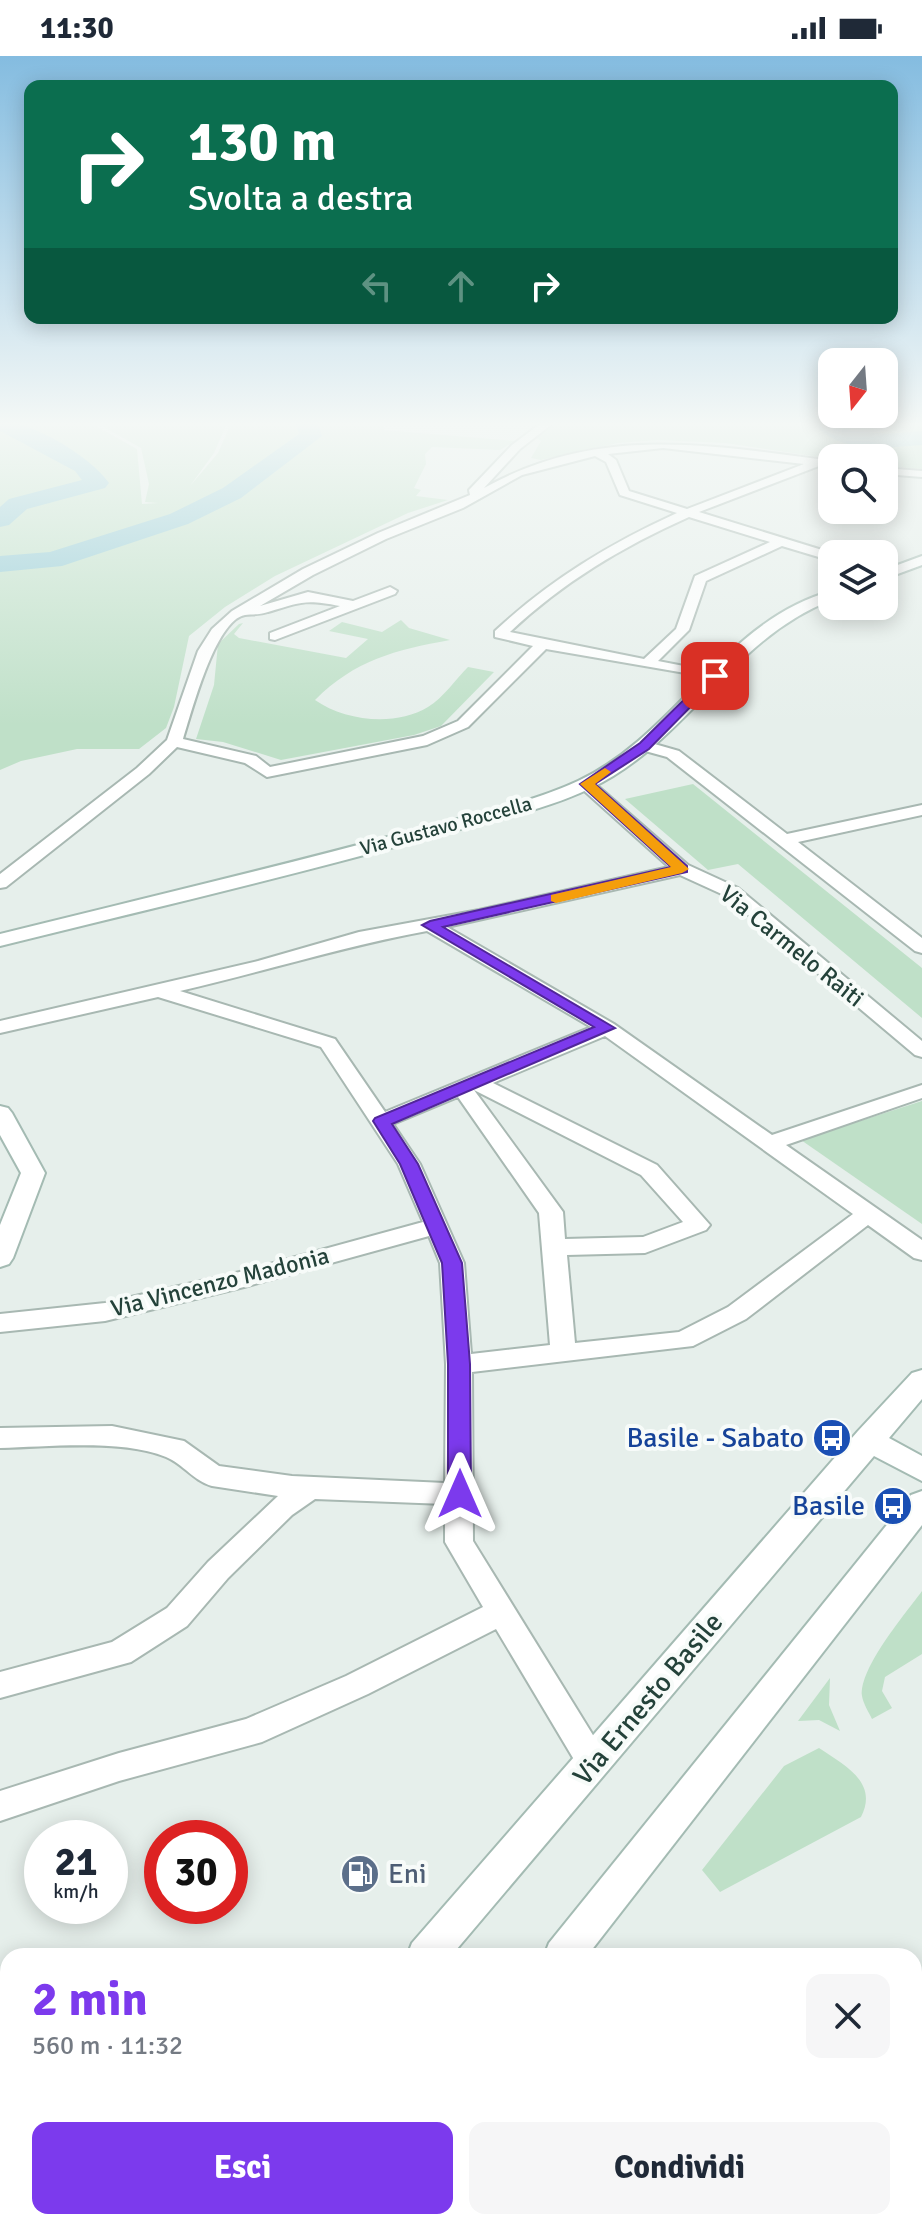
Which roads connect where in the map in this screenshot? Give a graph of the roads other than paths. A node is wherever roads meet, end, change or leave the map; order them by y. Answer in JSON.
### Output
{"nodes":[{"id":1,"x":419,"y":522,"type":"edge"},
{"id":2,"x":663,"y":522,"type":"edge"},
{"id":3,"x":720,"y":522,"type":"edge"},
{"id":4,"x":780,"y":542,"type":"junction"},
{"id":5,"x":818,"y":553,"type":"edge"},
{"id":6,"x":922,"y":560,"type":"edge"},
{"id":7,"x":898,"y":569,"type":"edge"},
{"id":8,"x":390,"y":591,"type":"dead end"},
{"id":9,"x":818,"y":600,"type":"edge"},
{"id":10,"x":351,"y":604,"type":"junction"},
{"id":11,"x":237,"y":614,"type":"junction"},
{"id":12,"x":275,"y":636,"type":"dead end"},
{"id":13,"x":543,"y":644,"type":"junction"},
{"id":14,"x":648,"y":663,"type":"junction"},
{"id":15,"x":715,"y":676,"type":"junction"},
{"id":16,"x":174,"y":742,"type":"junction"},
{"id":17,"x":644,"y":746,"type":"junction"},
{"id":18,"x":586,"y":784,"type":"junction"},
{"id":19,"x":922,"y":810,"type":"edge"},
{"id":20,"x":785,"y":840,"type":"junction"},
{"id":21,"x":682,"y":869,"type":"junction"},
{"id":22,"x":0,"y":883,"type":"edge"},
{"id":23,"x":430,"y":925,"type":"junction"},
{"id":24,"x":0,"y":940,"type":"edge"},
{"id":25,"x":922,"y":947,"type":"edge"},
{"id":26,"x":159,"y":991,"type":"junction"},
{"id":27,"x":0,"y":1027,"type":"edge"},
{"id":28,"x":607,"y":1028,"type":"junction"},
{"id":29,"x":922,"y":1051,"type":"edge"},
{"id":30,"x":468,"y":1085,"type":"junction"},
{"id":31,"x":922,"y":1091,"type":"edge"},
{"id":32,"x":0,"y":1113,"type":"edge"},
{"id":33,"x":382,"y":1121,"type":"junction"},
{"id":34,"x":769,"y":1143,"type":"junction"},
{"id":35,"x":868,"y":1214,"type":"junction"},
{"id":36,"x":437,"y":1226,"type":"junction"},
{"id":37,"x":554,"y":1247,"type":"junction"},
{"id":38,"x":922,"y":1252,"type":"edge"},
{"id":39,"x":0,"y":1258,"type":"edge"},
{"id":40,"x":0,"y":1323,"type":"edge"},
{"id":41,"x":563,"y":1353,"type":"junction"},
{"id":42,"x":459,"y":1364,"type":"junction"},
{"id":43,"x":922,"y":1380,"type":"edge"},
{"id":44,"x":0,"y":1438,"type":"edge"},
{"id":45,"x":868,"y":1439,"type":"junction"},
{"id":46,"x":922,"y":1470,"type":"edge"},
{"id":47,"x":311,"y":1487,"type":"junction"},
{"id":48,"x":460,"y":1494,"type":"junction"},
{"id":49,"x":922,"y":1503,"type":"edge"},
{"id":50,"x":501,"y":1612,"type":"junction"},
{"id":51,"x":0,"y":1685,"type":"edge"},
{"id":52,"x":593,"y":1763,"type":"junction"},
{"id":53,"x":0,"y":1806,"type":"edge"},
{"id":54,"x":433,"y":1948,"type":"edge"},
{"id":55,"x":569,"y":1948,"type":"edge"}],
"edges":[{"from":1,"to":11,"type":"street"},
{"from":2,"to":13,"type":"street"},
{"from":3,"to":4,"type":"street"},
{"from":4,"to":5,"type":"street"},
{"from":4,"to":14,"type":"street"},
{"from":6,"to":7,"type":"street"},
{"from":8,"to":10,"type":"street"},
{"from":9,"to":15,"type":"street","name":"Via Gustavo Roccella"},
{"from":10,"to":11,"type":"street"},
{"from":10,"to":12,"type":"street"},
{"from":11,"to":16,"type":"street"},
{"from":13,"to":14,"type":"street"},
{"from":13,"to":16,"type":"street"},
{"from":14,"to":15,"type":"street"},
{"from":15,"to":17,"type":"street","name":"Via Gustavo Roccella"},
{"from":16,"to":22,"type":"street"},
{"from":17,"to":18,"type":"street","name":"Via Gustavo Roccella"},
{"from":17,"to":20,"type":"street"},
{"from":18,"to":21,"type":"street","name":"Via Carmelo Raiti"},
{"from":18,"to":24,"type":"street","name":"Via Gustavo Roccella"},
{"from":19,"to":20,"type":"street"},
{"from":20,"to":25,"type":"street"},
{"from":21,"to":23,"type":"street"},
{"from":21,"to":29,"type":"street","name":"Via Carmelo Raiti"},
{"from":23,"to":26,"type":"street"},
{"from":23,"to":28,"type":"street"},
{"from":26,"to":27,"type":"street"},
{"from":26,"to":33,"type":"street"},
{"from":28,"to":30,"type":"street"},
{"from":28,"to":34,"type":"street"},
{"from":30,"to":33,"type":"street"},
{"from":30,"to":37,"type":"street"},
{"from":30,"to":37,"type":"street"},
{"from":31,"to":34,"type":"street"},
{"from":32,"to":39,"type":"street"},
{"from":33,"to":36,"type":"street"},
{"from":34,"to":35,"type":"street"},
{"from":35,"to":38,"type":"street"},
{"from":35,"to":41,"type":"street"},
{"from":36,"to":40,"type":"street","name":"Via Vincenzo Madonia"},
{"from":36,"to":42,"type":"street"},
{"from":37,"to":41,"type":"street"},
{"from":41,"to":42,"type":"street"},
{"from":42,"to":48,"type":"street"},
{"from":43,"to":45,"type":"street","name":"Via Ernesto Basile"},
{"from":44,"to":47,"type":"street"},
{"from":45,"to":46,"type":"street"},
{"from":45,"to":52,"type":"street","name":"Via Ernesto Basile"},
{"from":47,"to":48,"type":"street"},
{"from":47,"to":51,"type":"street"},
{"from":48,"to":50,"type":"street"},
{"from":49,"to":55,"type":"street"},
{"from":50,"to":52,"type":"street"},
{"from":50,"to":53,"type":"street"},
{"from":52,"to":54,"type":"street","name":"Via Ernesto Basile"}]}
